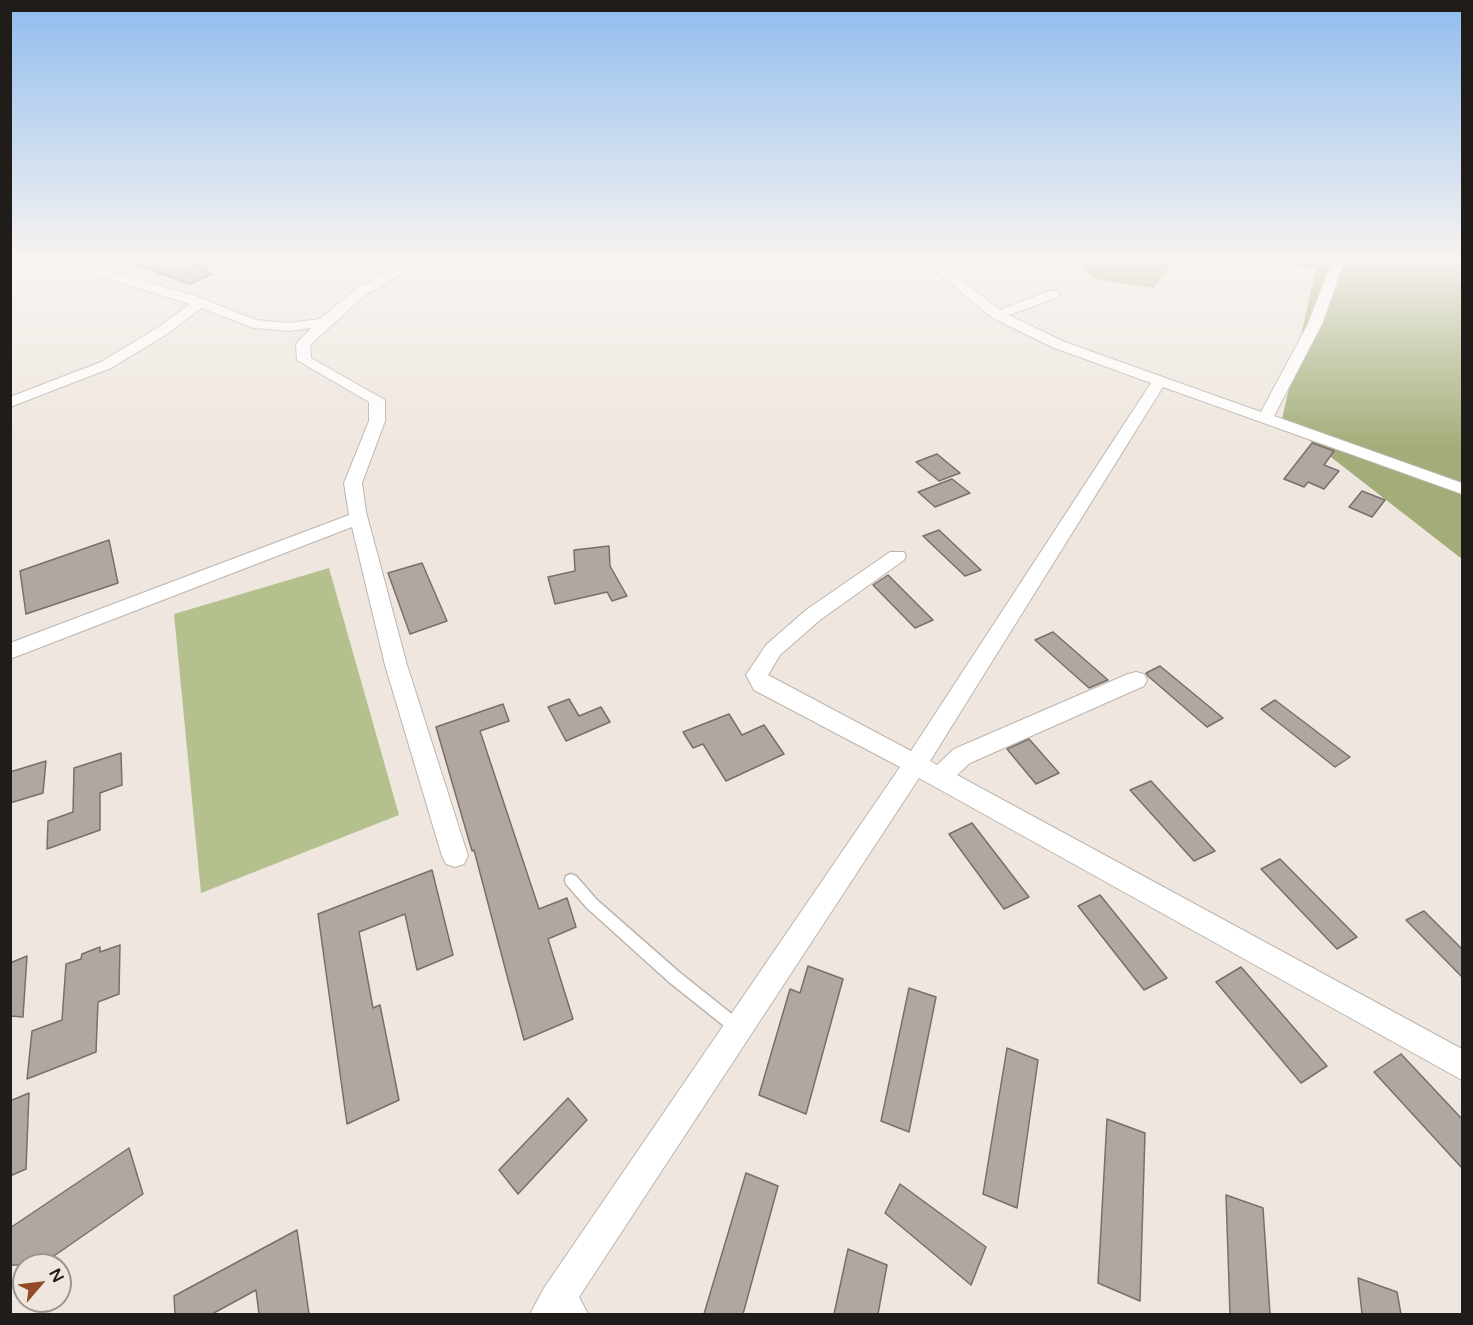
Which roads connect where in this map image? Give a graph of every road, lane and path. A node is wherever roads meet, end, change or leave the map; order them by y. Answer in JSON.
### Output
{"nodes":[{"id":1,"x":173,"y":323,"type":"edge"},
{"id":2,"x":254,"y":323,"type":"edge"},
{"id":3,"x":318,"y":323,"type":"edge"},
{"id":4,"x":323,"y":323,"type":"edge"},
{"id":5,"x":1014,"y":323,"type":"edge"},
{"id":6,"x":1316,"y":323,"type":"edge"},
{"id":7,"x":1159,"y":381,"type":"junction"},
{"id":8,"x":10,"y":403,"type":"edge"},
{"id":9,"x":1265,"y":419,"type":"junction"},
{"id":10,"x":1462,"y":489,"type":"edge"},
{"id":11,"x":359,"y":518,"type":"junction"},
{"id":12,"x":897,"y":556,"type":"dead end"},
{"id":13,"x":10,"y":651,"type":"edge"},
{"id":14,"x":1137,"y":680,"type":"dead end"},
{"id":15,"x":915,"y":764,"type":"junction"},
{"id":16,"x":941,"y":778,"type":"junction"},
{"id":17,"x":455,"y":856,"type":"dead end"},
{"id":18,"x":571,"y":880,"type":"dead end"},
{"id":19,"x":738,"y":1029,"type":"junction"},
{"id":20,"x":1462,"y":1065,"type":"edge"},
{"id":21,"x":558,"y":1310,"type":"edge"}],
"edges":[{"from":1,"to":8,"type":"street"},
{"from":2,"to":3,"type":"street"},
{"from":4,"to":11,"type":"street"},
{"from":5,"to":7,"type":"street"},
{"from":6,"to":9,"type":"street"},
{"from":7,"to":9,"type":"street"},
{"from":7,"to":15,"type":"street"},
{"from":9,"to":10,"type":"street"},
{"from":11,"to":13,"type":"street"},
{"from":11,"to":17,"type":"street"},
{"from":12,"to":15,"type":"street"},
{"from":14,"to":16,"type":"street"},
{"from":15,"to":16,"type":"street"},
{"from":15,"to":19,"type":"street"},
{"from":16,"to":20,"type":"street"},
{"from":18,"to":19,"type":"lane"},
{"from":19,"to":21,"type":"street"}]}
